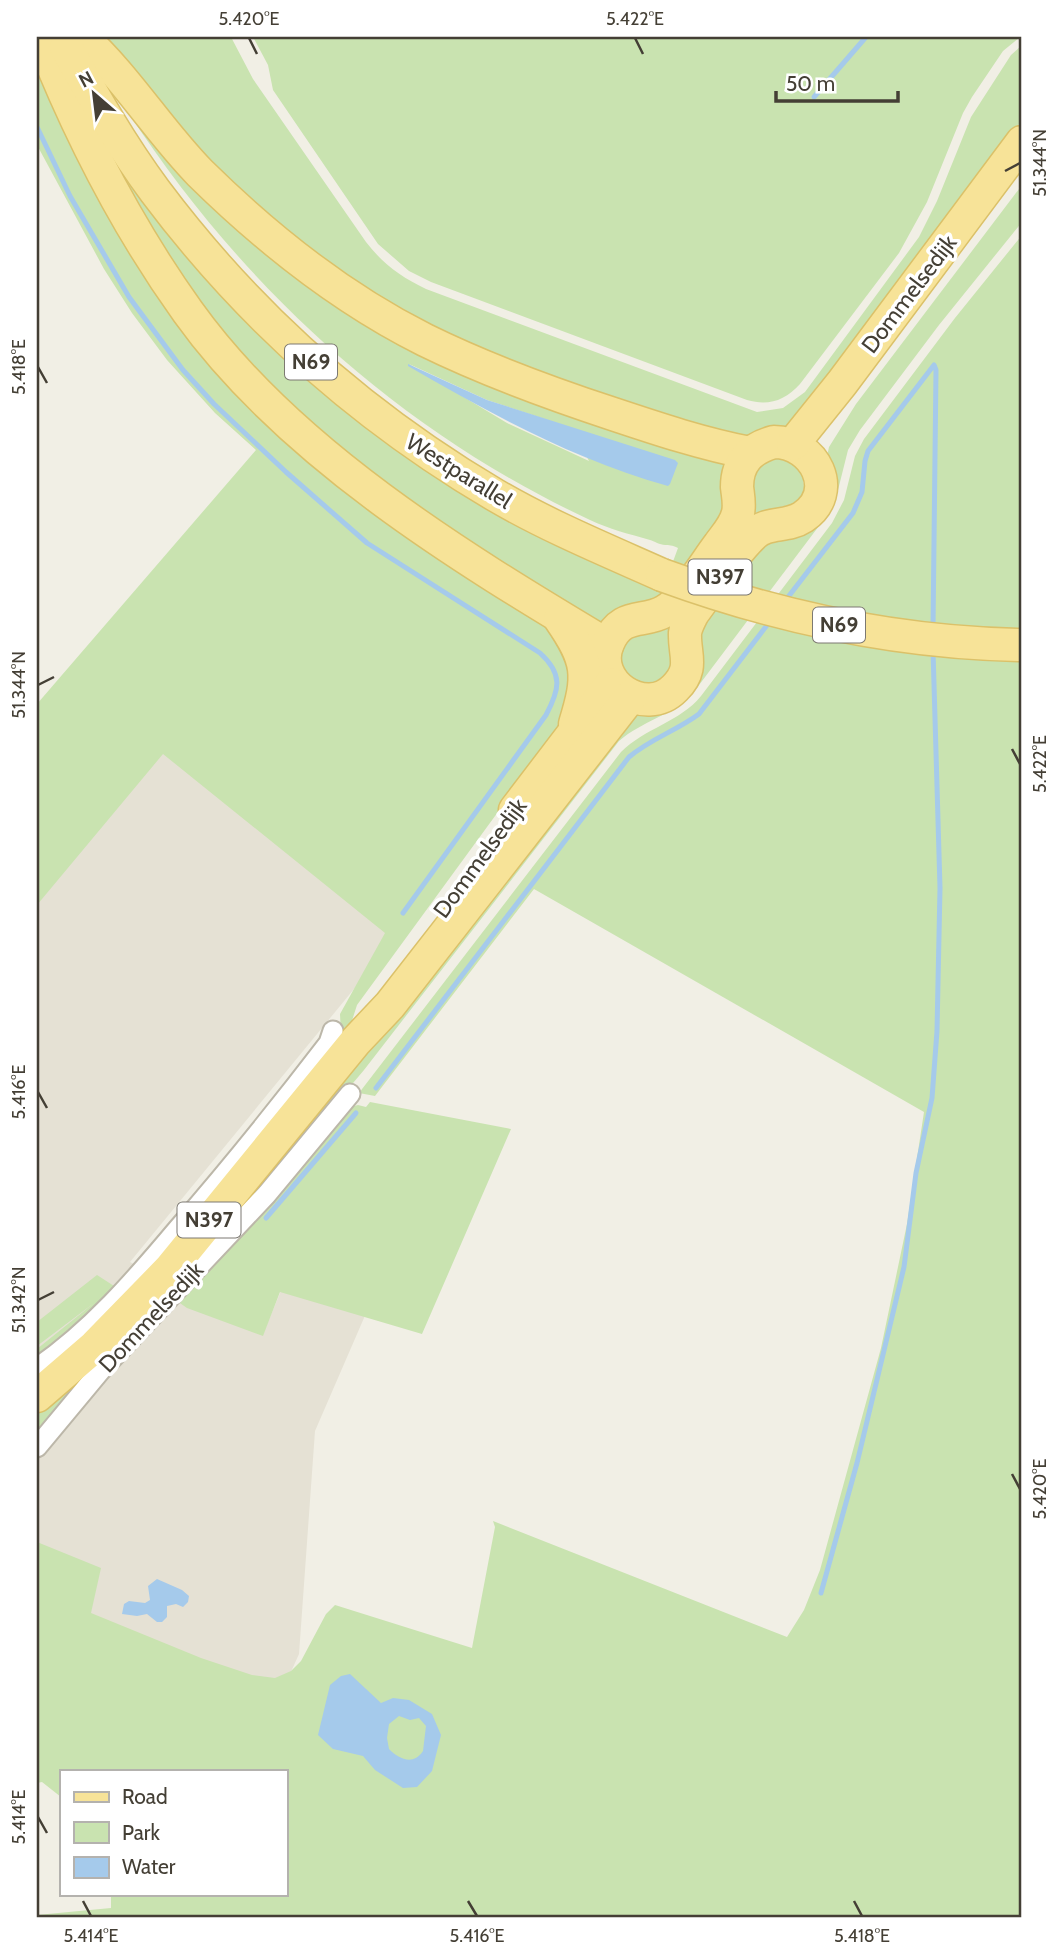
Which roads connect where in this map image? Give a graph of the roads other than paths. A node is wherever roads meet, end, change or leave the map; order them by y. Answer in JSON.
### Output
{"nodes":[{"id":1,"x":41,"y":37,"type":"edge"},
{"id":2,"x":60,"y":37,"type":"edge"},
{"id":3,"x":80,"y":37,"type":"edge"},
{"id":4,"x":1022,"y":142,"type":"edge"},
{"id":5,"x":1022,"y":175,"type":"edge"},
{"id":6,"x":803,"y":452,"type":"junction"},
{"id":7,"x":750,"y":453,"type":"junction"},
{"id":8,"x":665,"y":567,"type":"junction"},
{"id":9,"x":558,"y":617,"type":"junction"},
{"id":10,"x":1022,"y":625,"type":"edge"},
{"id":11,"x":607,"y":645,"type":"junction"},
{"id":12,"x":1022,"y":645,"type":"edge"},
{"id":13,"x":622,"y":689,"type":"junction"},
{"id":14,"x":573,"y":732,"type":"junction"},
{"id":15,"x":344,"y":1036,"type":"junction"},
{"id":16,"x":350,"y":1094,"type":"dead end"},
{"id":17,"x":40,"y":1384,"type":"edge"},
{"id":18,"x":37,"y":1447,"type":"edge"}],
"edges":[{"from":1,"to":9,"type":"main road","number":"N69"},
{"from":2,"to":8,"type":"main road","name":"Westparallel","number":"N69"},
{"from":3,"to":7,"type":"main road","number":"N69"},
{"from":3,"to":8,"type":"main road","name":"Westparallel","number":"N69"},
{"from":4,"to":6,"type":"main road","name":"Dommelsedijk"},
{"from":5,"to":6,"type":"main road","name":"Dommelsedijk"},
{"from":6,"to":7,"type":"main road"},
{"from":6,"to":13,"type":"main road","number":"N397"},
{"from":7,"to":11,"type":"main road","number":"N397"},
{"from":8,"to":10,"type":"main road","name":"Westparallel","number":"N69"},
{"from":8,"to":12,"type":"main road","name":"Westparallel","number":"N69","bridge":true},
{"from":9,"to":11,"type":"main road","number":"N69"},
{"from":9,"to":14,"type":"main road","number":"N69"},
{"from":11,"to":13,"type":"main road"},
{"from":13,"to":14,"type":"main road","name":"Dommelsedijk","number":"N397"},
{"from":13,"to":15,"type":"main road","name":"Dommelsedijk","number":"N397"},
{"from":14,"to":15,"type":"main road","name":"Dommelsedijk","number":"N397"},
{"from":15,"to":17,"type":"main road","name":"Dommelsedijk","number":"N397"},
{"from":16,"to":18,"type":"street","name":"Dommelsedijk"}]}
